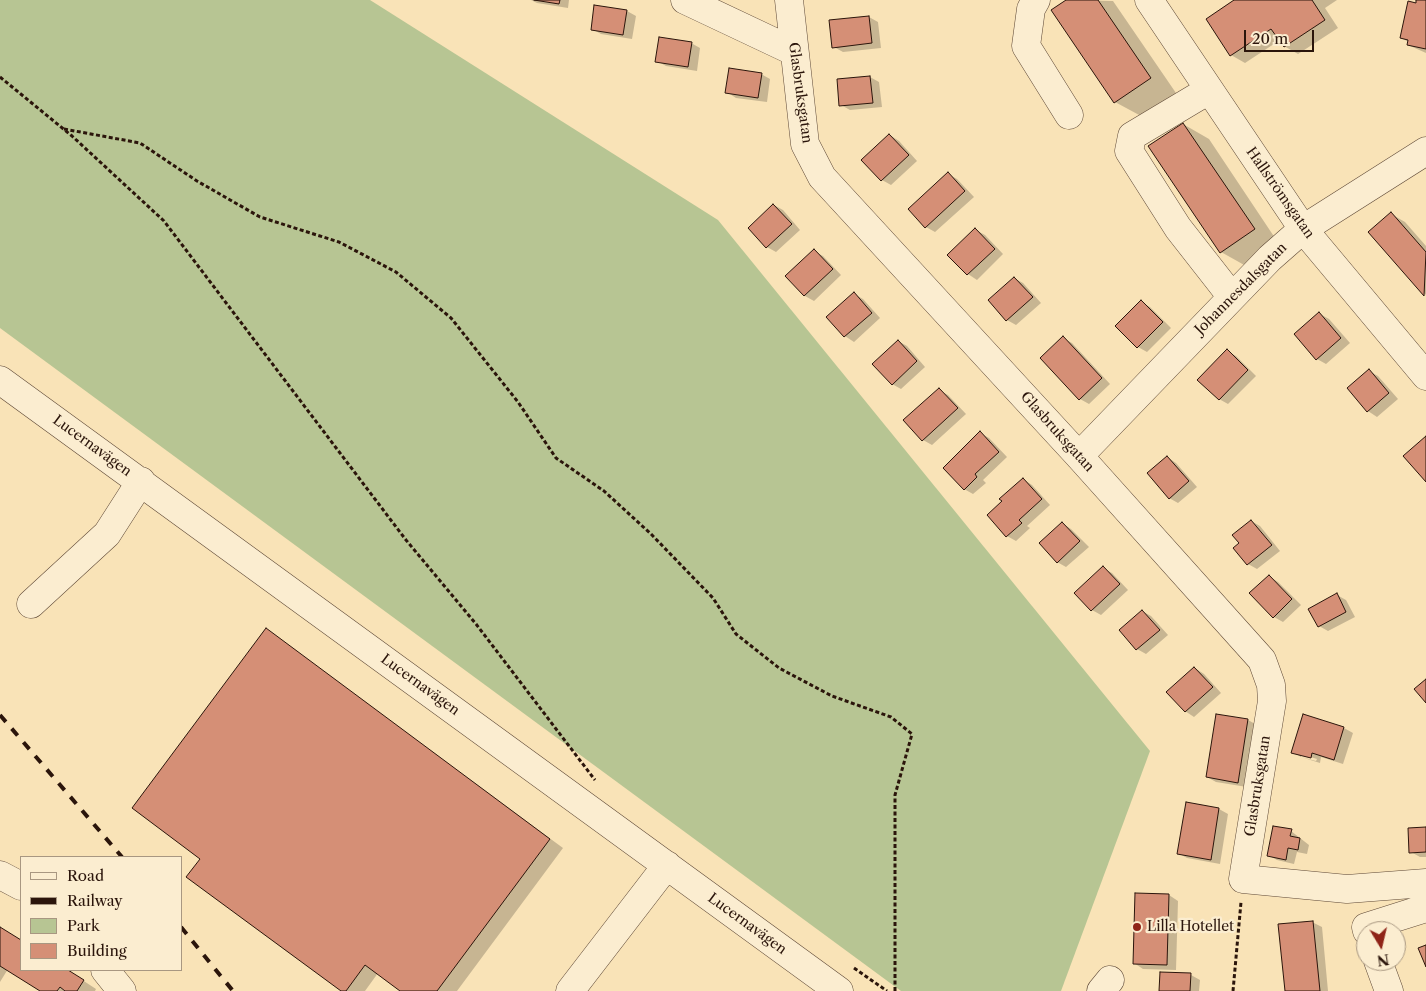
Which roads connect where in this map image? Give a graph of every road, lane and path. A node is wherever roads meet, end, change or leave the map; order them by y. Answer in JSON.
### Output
{"nodes":[{"id":1,"x":686,"y":0,"type":"edge"},
{"id":2,"x":788,"y":0,"type":"edge"},
{"id":3,"x":1149,"y":0,"type":"edge"},
{"id":4,"x":1033,"y":1,"type":"edge"},
{"id":5,"x":793,"y":51,"type":"junction"},
{"id":6,"x":0,"y":78,"type":"edge"},
{"id":7,"x":1209,"y":90,"type":"junction"},
{"id":8,"x":1070,"y":114,"type":"dead end"},
{"id":9,"x":64,"y":129,"type":"junction"},
{"id":10,"x":1426,"y":150,"type":"edge"},
{"id":11,"x":1303,"y":229,"type":"junction"},
{"id":12,"x":1232,"y":296,"type":"junction"},
{"id":13,"x":1426,"y":376,"type":"edge"},
{"id":14,"x":0,"y":380,"type":"edge"},
{"id":15,"x":1079,"y":456,"type":"junction"},
{"id":16,"x":141,"y":481,"type":"junction"},
{"id":17,"x":31,"y":604,"type":"dead end"},
{"id":18,"x":597,"y":783,"type":"dead end"},
{"id":19,"x":667,"y":866,"type":"junction"},
{"id":20,"x":0,"y":875,"type":"edge"},
{"id":21,"x":1243,"y":879,"type":"junction"},
{"id":22,"x":1426,"y":884,"type":"edge"},
{"id":23,"x":20,"y":885,"type":"edge"},
{"id":24,"x":1426,"y":908,"type":"edge"},
{"id":25,"x":1387,"y":921,"type":"edge"},
{"id":26,"x":105,"y":971,"type":"edge"},
{"id":27,"x":1381,"y":971,"type":"edge"},
{"id":28,"x":122,"y":991,"type":"edge"},
{"id":29,"x":570,"y":991,"type":"edge"},
{"id":30,"x":839,"y":991,"type":"edge"},
{"id":31,"x":895,"y":991,"type":"edge"},
{"id":32,"x":1233,"y":991,"type":"edge"},
{"id":33,"x":1388,"y":991,"type":"edge"}],
"edges":[{"from":1,"to":5,"type":"street"},
{"from":2,"to":5,"type":"street","name":"Glasbruksgatan"},
{"from":3,"to":7,"type":"street","name":"Hallströmsgatan"},
{"from":4,"to":8,"type":"street"},
{"from":5,"to":15,"type":"street","name":"Glasbruksgatan"},
{"from":6,"to":9,"type":"path"},
{"from":7,"to":11,"type":"street","name":"Hallströmsgatan"},
{"from":7,"to":12,"type":"street"},
{"from":9,"to":18,"type":"path"},
{"from":9,"to":31,"type":"path"},
{"from":10,"to":11,"type":"street","name":"Johannesdalsgatan"},
{"from":11,"to":12,"type":"street","name":"Johannesdalsgatan"},
{"from":11,"to":13,"type":"street","name":"Hallströmsgatan"},
{"from":12,"to":15,"type":"street","name":"Johannesdalsgatan"},
{"from":14,"to":16,"type":"street","name":"Lucernavägen"},
{"from":15,"to":21,"type":"street","name":"Glasbruksgatan"},
{"from":16,"to":17,"type":"street"},
{"from":16,"to":19,"type":"street","name":"Lucernavägen"},
{"from":19,"to":29,"type":"street"},
{"from":19,"to":30,"type":"street","name":"Lucernavägen"},
{"from":20,"to":23,"type":"street"},
{"from":21,"to":22,"type":"street"},
{"from":21,"to":32,"type":"path"},
{"from":24,"to":25,"type":"street"},
{"from":26,"to":28,"type":"street"},
{"from":27,"to":33,"type":"street"}]}
